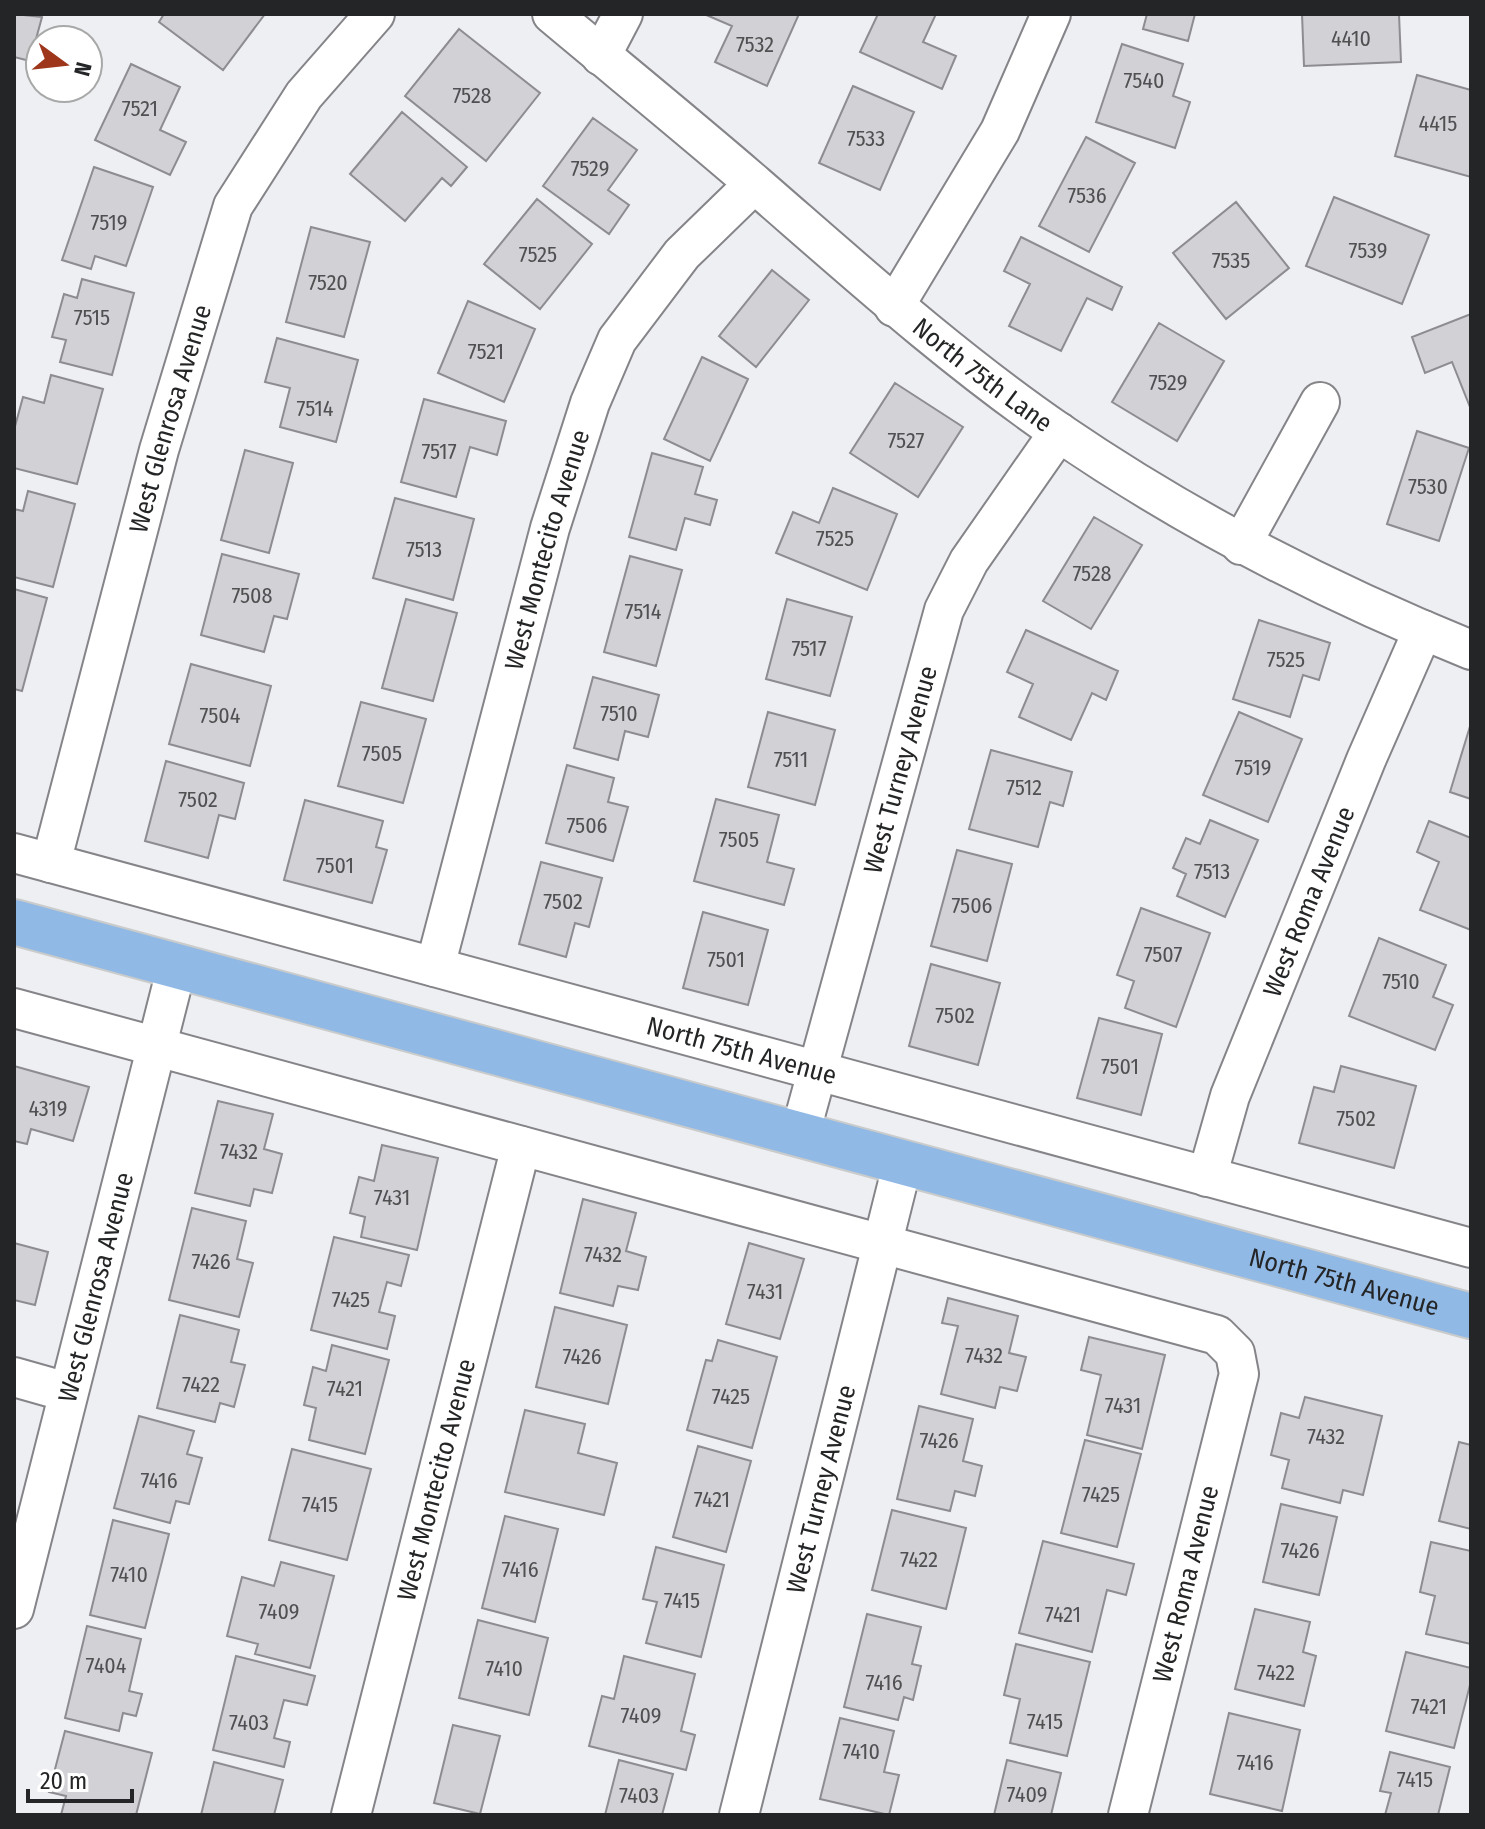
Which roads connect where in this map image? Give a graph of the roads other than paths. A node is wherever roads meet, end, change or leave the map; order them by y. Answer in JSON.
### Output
{"nodes":[{"id":1,"x":375,"y":14,"type":"edge"},
{"id":2,"x":552,"y":14,"type":"edge"},
{"id":3,"x":623,"y":14,"type":"edge"},
{"id":4,"x":1051,"y":14,"type":"edge"},
{"id":5,"x":601,"y":56,"type":"junction"},
{"id":6,"x":754,"y":184,"type":"junction"},
{"id":7,"x":894,"y":307,"type":"junction"},
{"id":8,"x":1320,"y":402,"type":"dead end"},
{"id":9,"x":1059,"y":432,"type":"junction"},
{"id":10,"x":1241,"y":545,"type":"junction"},
{"id":11,"x":1423,"y":630,"type":"junction"},
{"id":12,"x":1471,"y":650,"type":"edge"},
{"id":13,"x":14,"y":853,"type":"edge"},
{"id":14,"x":51,"y":863,"type":"junction"},
{"id":15,"x":14,"y":922,"type":"edge"},
{"id":16,"x":177,"y":966,"type":"junction"},
{"id":17,"x":435,"y":967,"type":"junction"},
{"id":18,"x":14,"y":1008,"type":"edge"},
{"id":19,"x":156,"y":1047,"type":"junction"},
{"id":20,"x":817,"y":1070,"type":"junction"},
{"id":21,"x":800,"y":1134,"type":"junction"},
{"id":22,"x":521,"y":1146,"type":"junction"},
{"id":23,"x":903,"y":1162,"type":"junction"},
{"id":24,"x":1207,"y":1177,"type":"junction"},
{"id":25,"x":883,"y":1244,"type":"junction"},
{"id":26,"x":1471,"y":1248,"type":"edge"},
{"id":27,"x":1471,"y":1316,"type":"edge"},
{"id":28,"x":14,"y":1377,"type":"edge"},
{"id":29,"x":67,"y":1392,"type":"junction"},
{"id":30,"x":14,"y":1609,"type":"edge"},
{"id":31,"x":351,"y":1815,"type":"edge"},
{"id":32,"x":739,"y":1815,"type":"edge"},
{"id":33,"x":1128,"y":1815,"type":"edge"}],
"edges":[{"from":1,"to":14,"type":"street","name":"West Glenrosa Avenue"},
{"from":2,"to":5,"type":"street","name":"North 75th Lane"},
{"from":3,"to":5,"type":"street"},
{"from":4,"to":7,"type":"street"},
{"from":5,"to":6,"type":"street","name":"North 75th Lane"},
{"from":6,"to":7,"type":"street","name":"North 75th Lane"},
{"from":6,"to":17,"type":"street","name":"West Montecito Avenue"},
{"from":7,"to":9,"type":"street","name":"North 75th Lane"},
{"from":8,"to":10,"type":"street"},
{"from":9,"to":10,"type":"street","name":"North 75th Lane"},
{"from":9,"to":20,"type":"street","name":"West Turney Avenue"},
{"from":10,"to":11,"type":"street","name":"North 75th Lane"},
{"from":11,"to":12,"type":"street","name":"North 75th Lane"},
{"from":11,"to":24,"type":"street","name":"West Roma Avenue"},
{"from":13,"to":14,"type":"street","name":"North 75th Avenue"},
{"from":14,"to":17,"type":"street","name":"North 75th Avenue"},
{"from":15,"to":16,"type":"main road","name":"North 75th Avenue"},
{"from":16,"to":19,"type":"street","name":"West Glenrosa Avenue"},
{"from":16,"to":21,"type":"main road","name":"North 75th Avenue"},
{"from":17,"to":20,"type":"street","name":"North 75th Avenue"},
{"from":18,"to":19,"type":"street"},
{"from":19,"to":22,"type":"street"},
{"from":19,"to":29,"type":"street","name":"West Glenrosa Avenue"},
{"from":20,"to":21,"type":"street","name":"West Turney Avenue"},
{"from":20,"to":24,"type":"street","name":"North 75th Avenue"},
{"from":21,"to":23,"type":"main road","name":"North 75th Avenue"},
{"from":22,"to":25,"type":"street"},
{"from":22,"to":31,"type":"street","name":"West Montecito Avenue"},
{"from":23,"to":25,"type":"street","name":"West Turney Avenue"},
{"from":23,"to":27,"type":"main road","name":"North 75th Avenue"},
{"from":24,"to":26,"type":"street","name":"North 75th Avenue"},
{"from":25,"to":32,"type":"street","name":"West Turney Avenue"},
{"from":25,"to":33,"type":"street","name":"West Roma Avenue"},
{"from":28,"to":29,"type":"street"},
{"from":29,"to":30,"type":"street","name":"West Glenrosa Avenue"}]}
